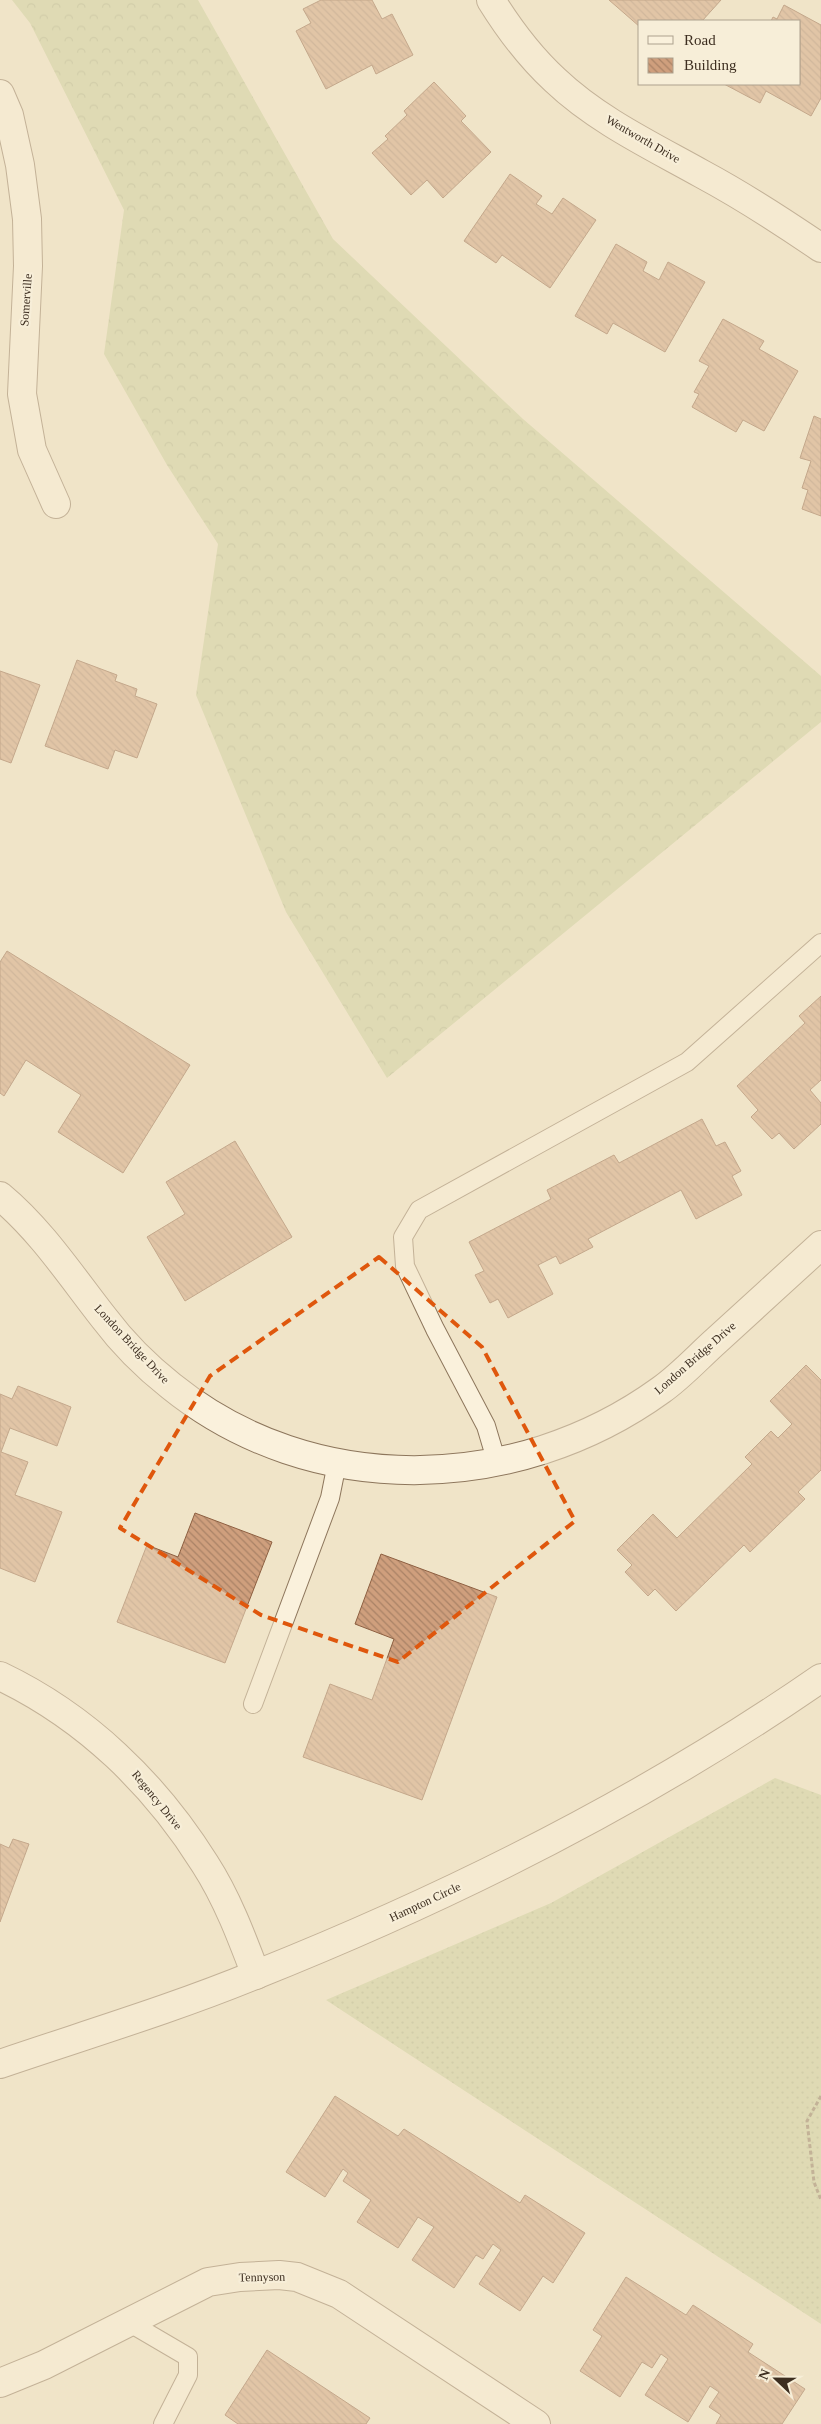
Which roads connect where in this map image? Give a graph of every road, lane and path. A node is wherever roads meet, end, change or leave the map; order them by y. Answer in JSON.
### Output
{"nodes":[{"id":1,"x":491,"y":0,"type":"edge"},
{"id":2,"x":0,"y":94,"type":"edge"},
{"id":3,"x":821,"y":248,"type":"edge"},
{"id":4,"x":56,"y":504,"type":"dead end"},
{"id":5,"x":821,"y":943,"type":"edge"},
{"id":6,"x":0,"y":1196,"type":"edge"},
{"id":7,"x":821,"y":1245,"type":"edge"},
{"id":8,"x":337,"y":1463,"type":"junction"},
{"id":9,"x":497,"y":1463,"type":"junction"},
{"id":10,"x":0,"y":1676,"type":"edge"},
{"id":11,"x":821,"y":1678,"type":"edge"},
{"id":12,"x":253,"y":1704,"type":"dead end"},
{"id":13,"x":256,"y":1975,"type":"junction"},
{"id":14,"x":0,"y":2064,"type":"edge"},
{"id":15,"x":821,"y":2096,"type":"edge"},
{"id":16,"x":821,"y":2200,"type":"edge"},
{"id":17,"x":130,"y":2323,"type":"junction"},
{"id":18,"x":0,"y":2383,"type":"edge"},
{"id":19,"x":163,"y":2424,"type":"edge"},
{"id":20,"x":536,"y":2424,"type":"edge"}],
"edges":[{"from":1,"to":3,"type":"street","name":"Wentworth Drive"},
{"from":2,"to":4,"type":"street","name":"Somerville"},
{"from":5,"to":9,"type":"lane"},
{"from":6,"to":8,"type":"street","name":"London Bridge Drive"},
{"from":7,"to":9,"type":"street","name":"London Bridge Drive"},
{"from":8,"to":9,"type":"street","name":"London Bridge Drive"},
{"from":8,"to":12,"type":"lane"},
{"from":10,"to":13,"type":"street","name":"Regency Drive"},
{"from":11,"to":13,"type":"street","name":"Hampton Circle"},
{"from":13,"to":14,"type":"street","name":"Hampton Circle"},
{"from":15,"to":16,"type":"path"},
{"from":17,"to":18,"type":"street","name":"Tennyson"},
{"from":17,"to":19,"type":"lane"},
{"from":17,"to":20,"type":"street","name":"Tennyson"}]}
